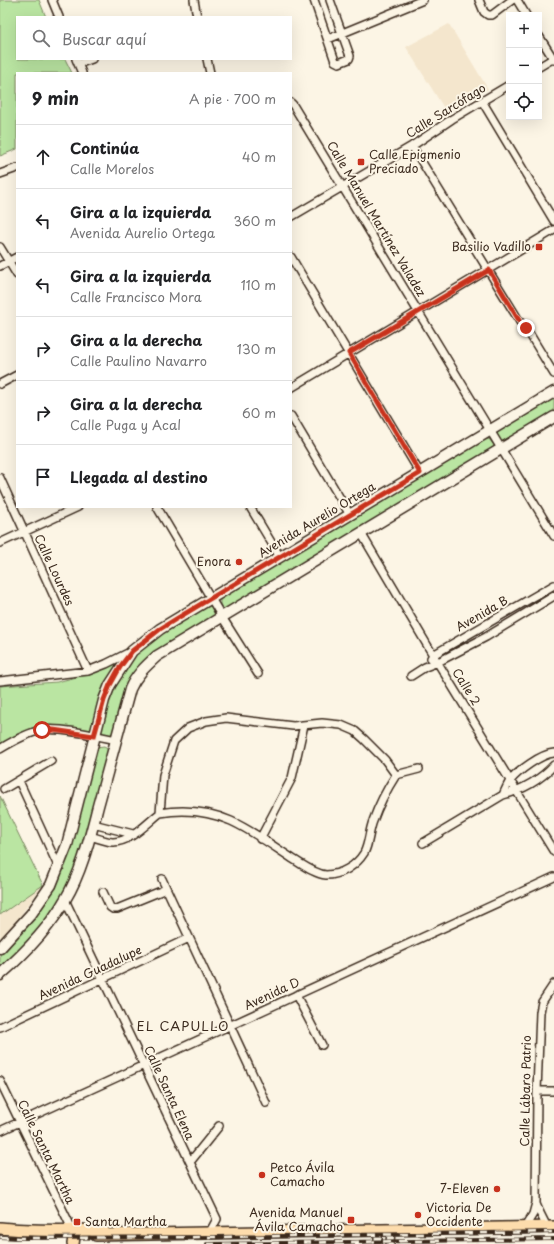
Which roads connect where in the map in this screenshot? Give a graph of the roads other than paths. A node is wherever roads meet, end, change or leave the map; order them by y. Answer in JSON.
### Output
{"nodes":[{"id":1,"x":52,"y":0,"type":"edge"},
{"id":2,"x":194,"y":0,"type":"edge"},
{"id":3,"x":314,"y":0,"type":"edge"},
{"id":4,"x":330,"y":0,"type":"edge"},
{"id":5,"x":423,"y":0,"type":"edge"},
{"id":6,"x":479,"y":0,"type":"edge"},
{"id":7,"x":512,"y":0,"type":"edge"},
{"id":8,"x":517,"y":0,"type":"edge"},
{"id":9,"x":524,"y":12,"type":"edge"},
{"id":10,"x":59,"y":16,"type":"edge"},
{"id":11,"x":197,"y":16,"type":"edge"},
{"id":12,"x":341,"y":34,"type":"junction"},
{"id":13,"x":328,"y":39,"type":"junction"},
{"id":14,"x":542,"y":41,"type":"edge"},
{"id":15,"x":554,"y":59,"type":"edge"},
{"id":16,"x":87,"y":60,"type":"edge"},
{"id":17,"x":207,"y":60,"type":"edge"},
{"id":18,"x":77,"y":62,"type":"edge"},
{"id":19,"x":542,"y":65,"type":"edge"},
{"id":20,"x":82,"y":72,"type":"edge"},
{"id":21,"x":210,"y":72,"type":"edge"},
{"id":22,"x":506,"y":87,"type":"edge"},
{"id":23,"x":482,"y":101,"type":"junction"},
{"id":24,"x":292,"y":104,"type":"edge"},
{"id":25,"x":412,"y":146,"type":"junction"},
{"id":26,"x":16,"y":168,"type":"edge"},
{"id":27,"x":0,"y":174,"type":"edge"},
{"id":28,"x":342,"y":186,"type":"junction"},
{"id":29,"x":292,"y":216,"type":"edge"},
{"id":30,"x":554,"y":221,"type":"edge"},
{"id":31,"x":554,"y":230,"type":"edge"},
{"id":32,"x":0,"y":247,"type":"edge"},
{"id":33,"x":16,"y":258,"type":"edge"},
{"id":34,"x":292,"y":259,"type":"edge"},
{"id":35,"x":9,"y":262,"type":"junction"},
{"id":36,"x":0,"y":266,"type":"edge"},
{"id":37,"x":489,"y":270,"type":"junction"},
{"id":38,"x":16,"y":273,"type":"edge"},
{"id":39,"x":419,"y":311,"type":"junction"},
{"id":40,"x":349,"y":353,"type":"junction"},
{"id":41,"x":554,"y":374,"type":"edge"},
{"id":42,"x":16,"y":376,"type":"edge"},
{"id":43,"x":0,"y":384,"type":"edge"},
{"id":44,"x":292,"y":387,"type":"edge"},
{"id":45,"x":554,"y":392,"type":"edge"},
{"id":46,"x":554,"y":417,"type":"edge"},
{"id":47,"x":292,"y":418,"type":"edge"},
{"id":48,"x":490,"y":430,"type":"junction"},
{"id":49,"x":501,"y":449,"type":"junction"},
{"id":50,"x":420,"y":473,"type":"junction"},
{"id":51,"x":0,"y":478,"type":"edge"},
{"id":52,"x":76,"y":508,"type":"edge"},
{"id":53,"x":158,"y":508,"type":"edge"},
{"id":54,"x":251,"y":508,"type":"edge"},
{"id":55,"x":350,"y":515,"type":"junction"},
{"id":56,"x":24,"y":532,"type":"junction"},
{"id":57,"x":361,"y":533,"type":"junction"},
{"id":58,"x":554,"y":536,"type":"edge"},
{"id":59,"x":0,"y":543,"type":"edge"},
{"id":60,"x":280,"y":557,"type":"junction"},
{"id":61,"x":554,"y":585,"type":"edge"},
{"id":62,"x":554,"y":596,"type":"edge"},
{"id":63,"x":211,"y":598,"type":"junction"},
{"id":64,"x":222,"y":617,"type":"junction"},
{"id":65,"x":132,"y":651,"type":"junction"},
{"id":66,"x":433,"y":655,"type":"junction"},
{"id":67,"x":438,"y":662,"type":"junction"},
{"id":68,"x":425,"y":667,"type":"junction"},
{"id":69,"x":88,"y":671,"type":"junction"},
{"id":70,"x":258,"y":674,"type":"dead end"},
{"id":71,"x":411,"y":676,"type":"dead end"},
{"id":72,"x":0,"y":681,"type":"edge"},
{"id":73,"x":304,"y":725,"type":"junction"},
{"id":74,"x":94,"y":736,"type":"junction"},
{"id":75,"x":116,"y":740,"type":"junction"},
{"id":76,"x":0,"y":749,"type":"edge"},
{"id":77,"x":554,"y":753,"type":"edge"},
{"id":78,"x":51,"y":761,"type":"dead end"},
{"id":79,"x":554,"y":765,"type":"edge"},
{"id":80,"x":419,"y":769,"type":"dead end"},
{"id":81,"x":396,"y":775,"type":"junction"},
{"id":82,"x":511,"y":780,"type":"junction"},
{"id":83,"x":19,"y":781,"type":"junction"},
{"id":84,"x":4,"y":789,"type":"dead end"},
{"id":85,"x":518,"y":792,"type":"junction"},
{"id":86,"x":503,"y":795,"type":"junction"},
{"id":87,"x":160,"y":813,"type":"junction"},
{"id":88,"x":92,"y":831,"type":"junction"},
{"id":89,"x":133,"y":834,"type":"junction"},
{"id":90,"x":260,"y":839,"type":"junction"},
{"id":91,"x":423,"y":843,"type":"dead end"},
{"id":92,"x":554,"y":852,"type":"edge"},
{"id":93,"x":58,"y":866,"type":"junction"},
{"id":94,"x":554,"y":877,"type":"edge"},
{"id":95,"x":162,"y":879,"type":"dead end"},
{"id":96,"x":166,"y":889,"type":"junction"},
{"id":97,"x":103,"y":892,"type":"dead end"},
{"id":98,"x":65,"y":900,"type":"junction"},
{"id":99,"x":190,"y":938,"type":"junction"},
{"id":100,"x":0,"y":948,"type":"edge"},
{"id":101,"x":0,"y":975,"type":"edge"},
{"id":102,"x":102,"y":979,"type":"junction"},
{"id":103,"x":554,"y":984,"type":"edge"},
{"id":104,"x":296,"y":995,"type":"junction"},
{"id":105,"x":230,"y":1025,"type":"junction"},
{"id":106,"x":0,"y":1027,"type":"edge"},
{"id":107,"x":322,"y":1045,"type":"dead end"},
{"id":108,"x":143,"y":1065,"type":"junction"},
{"id":109,"x":0,"y":1081,"type":"edge"},
{"id":110,"x":537,"y":1091,"type":"junction"},
{"id":111,"x":554,"y":1091,"type":"edge"},
{"id":112,"x":266,"y":1103,"type":"dead end"},
{"id":113,"x":19,"y":1121,"type":"junction"},
{"id":114,"x":219,"y":1126,"type":"dead end"},
{"id":115,"x":0,"y":1131,"type":"edge"},
{"id":116,"x":190,"y":1162,"type":"junction"},
{"id":117,"x":536,"y":1204,"type":"junction"},
{"id":118,"x":525,"y":1227,"type":"junction"},
{"id":119,"x":551,"y":1227,"type":"edge"},
{"id":120,"x":0,"y":1228,"type":"edge"},
{"id":121,"x":378,"y":1229,"type":"junction"},
{"id":122,"x":391,"y":1229,"type":"junction"},
{"id":123,"x":212,"y":1230,"type":"junction"},
{"id":124,"x":76,"y":1231,"type":"junction"},
{"id":125,"x":290,"y":1231,"type":"junction"},
{"id":126,"x":96,"y":1235,"type":"dead end"},
{"id":127,"x":73,"y":1244,"type":"edge"},
{"id":128,"x":378,"y":1244,"type":"edge"},
{"id":129,"x":390,"y":1244,"type":"edge"}],
"edges":[{"from":1,"to":10,"type":"street"},
{"from":2,"to":11,"type":"street"},
{"from":3,"to":13,"type":"street"},
{"from":4,"to":12,"type":"street"},
{"from":5,"to":12,"type":"street"},
{"from":6,"to":7,"type":"street"},
{"from":8,"to":9,"type":"street"},
{"from":12,"to":13,"type":"street"},
{"from":12,"to":13,"type":"street"},
{"from":14,"to":15,"type":"street"},
{"from":15,"to":19,"type":"street"},
{"from":16,"to":18,"type":"street"},
{"from":17,"to":21,"type":"street"},
{"from":18,"to":20,"type":"street"},
{"from":22,"to":23,"type":"street","name":"Calle Sarcófago"},
{"from":23,"to":25,"type":"street","name":"Calle Sarcófago"},
{"from":23,"to":30,"type":"street"},
{"from":24,"to":28,"type":"street","name":"Calle Manuel Martínez Valadez"},
{"from":25,"to":28,"type":"street","name":"Calle Sarcófago"},
{"from":25,"to":37,"type":"street"},
{"from":26,"to":27,"type":"street"},
{"from":28,"to":29,"type":"street","name":"Calle Sarcófago"},
{"from":28,"to":39,"type":"street","name":"Calle Manuel Martínez Valadez"},
{"from":31,"to":37,"type":"street"},
{"from":32,"to":35,"type":"street"},
{"from":33,"to":35,"type":"street"},
{"from":34,"to":40,"type":"street"},
{"from":35,"to":36,"type":"street"},
{"from":35,"to":38,"type":"street"},
{"from":37,"to":39,"type":"street"},
{"from":37,"to":41,"type":"street"},
{"from":39,"to":40,"type":"street"},
{"from":39,"to":48,"type":"street","name":"Calle Manuel Martínez Valadez"},
{"from":40,"to":44,"type":"street"},
{"from":40,"to":50,"type":"street"},
{"from":42,"to":43,"type":"street"},
{"from":45,"to":48,"type":"main road","name":"Avenida Aurelio Ortega"},
{"from":46,"to":49,"type":"main road"},
{"from":47,"to":55,"type":"street"},
{"from":48,"to":49,"type":"street","name":"Calle Manuel Martínez Valadez"},
{"from":48,"to":50,"type":"main road","name":"Avenida Aurelio Ortega"},
{"from":49,"to":57,"type":"main road"},
{"from":49,"to":58,"type":"street","name":"Calle Manuel Martínez Valadez"},
{"from":50,"to":55,"type":"main road","name":"Avenida Aurelio Ortega"},
{"from":51,"to":56,"type":"street","name":"Calle Lourdes"},
{"from":52,"to":56,"type":"street"},
{"from":53,"to":63,"type":"street"},
{"from":54,"to":60,"type":"street"},
{"from":55,"to":60,"type":"main road","name":"Avenida Aurelio Ortega"},
{"from":56,"to":59,"type":"street"},
{"from":56,"to":69,"type":"street","name":"Calle Lourdes"},
{"from":57,"to":64,"type":"main road"},
{"from":57,"to":66,"type":"street","name":"Calle 2"},
{"from":60,"to":63,"type":"main road","name":"Avenida Aurelio Ortega"},
{"from":61,"to":66,"type":"street","name":"Avenida B"},
{"from":62,"to":67,"type":"street","name":"Avenida B"},
{"from":63,"to":64,"type":"street"},
{"from":63,"to":65,"type":"main road","name":"Avenida Aurelio Ortega"},
{"from":64,"to":70,"type":"street"},
{"from":64,"to":75,"type":"main road"},
{"from":65,"to":69,"type":"street"},
{"from":65,"to":74,"type":"main road","name":"Avenida Aurelio Ortega"},
{"from":66,"to":67,"type":"street","name":"Calle 2"},
{"from":66,"to":68,"type":"street","name":"Avenida B"},
{"from":67,"to":68,"type":"street","name":"Avenida B"},
{"from":67,"to":82,"type":"street","name":"Calle 2"},
{"from":68,"to":71,"type":"street","name":"Avenida B"},
{"from":69,"to":72,"type":"street"},
{"from":73,"to":81,"type":"street"},
{"from":73,"to":87,"type":"street"},
{"from":73,"to":90,"type":"street"},
{"from":74,"to":75,"type":"street"},
{"from":74,"to":76,"type":"street"},
{"from":74,"to":93,"type":"main road","name":"Avenida Aurelio Ortega"},
{"from":75,"to":88,"type":"main road"},
{"from":77,"to":82,"type":"street"},
{"from":78,"to":83,"type":"street"},
{"from":79,"to":85,"type":"street"},
{"from":80,"to":81,"type":"street"},
{"from":81,"to":90,"type":"street"},
{"from":82,"to":85,"type":"street","name":"Calle 2"},
{"from":82,"to":86,"type":"street"},
{"from":83,"to":84,"type":"street"},
{"from":83,"to":93,"type":"street"},
{"from":85,"to":86,"type":"street"},
{"from":85,"to":92,"type":"street","name":"Calle 2"},
{"from":86,"to":91,"type":"street"},
{"from":87,"to":89,"type":"street"},
{"from":87,"to":90,"type":"street"},
{"from":88,"to":89,"type":"street"},
{"from":88,"to":89,"type":"street"},
{"from":88,"to":98,"type":"main road"},
{"from":93,"to":100,"type":"main road","name":"Avenida Aurelio Ortega"},
{"from":94,"to":104,"type":"street","name":"Avenida D"},
{"from":95,"to":96,"type":"street"},
{"from":96,"to":97,"type":"street"},
{"from":96,"to":99,"type":"street"},
{"from":98,"to":101,"type":"main road"},
{"from":98,"to":102,"type":"street","name":"Calle Santa Elena"},
{"from":99,"to":102,"type":"street","name":"Avenida Guadalupe"},
{"from":99,"to":105,"type":"street"},
{"from":102,"to":106,"type":"street","name":"Avenida Guadalupe"},
{"from":102,"to":108,"type":"street","name":"Calle Santa Elena"},
{"from":103,"to":110,"type":"street","name":"Calle Lábaro Patrio"},
{"from":104,"to":105,"type":"street","name":"Avenida D"},
{"from":104,"to":107,"type":"street"},
{"from":105,"to":108,"type":"street","name":"Avenida D"},
{"from":105,"to":112,"type":"street"},
{"from":108,"to":113,"type":"street","name":"Avenida D"},
{"from":108,"to":116,"type":"street","name":"Calle Santa Elena"},
{"from":109,"to":113,"type":"street","name":"Calle Santa Martha"},
{"from":110,"to":111,"type":"street"},
{"from":110,"to":117,"type":"street","name":"Calle Lábaro Patrio"},
{"from":113,"to":115,"type":"street","name":"Avenida D"},
{"from":113,"to":124,"type":"street","name":"Calle Santa Martha"},
{"from":114,"to":116,"type":"street"},
{"from":116,"to":123,"type":"street","name":"Calle Santa Elena"},
{"from":117,"to":118,"type":"street","name":"Calle Lábaro Patrio"},
{"from":117,"to":119,"type":"street","name":"Calle Lábaro Patrio"},
{"from":118,"to":119,"type":"main road"},
{"from":118,"to":122,"type":"main road"},
{"from":120,"to":124,"type":"main road"},
{"from":121,"to":122,"type":"main road"},
{"from":121,"to":125,"type":"main road"},
{"from":121,"to":128,"type":"street"},
{"from":122,"to":129,"type":"street"},
{"from":123,"to":124,"type":"main road"},
{"from":123,"to":125,"type":"main road"},
{"from":124,"to":127,"type":"main road"},
{"from":125,"to":126,"type":"main road"}]}
